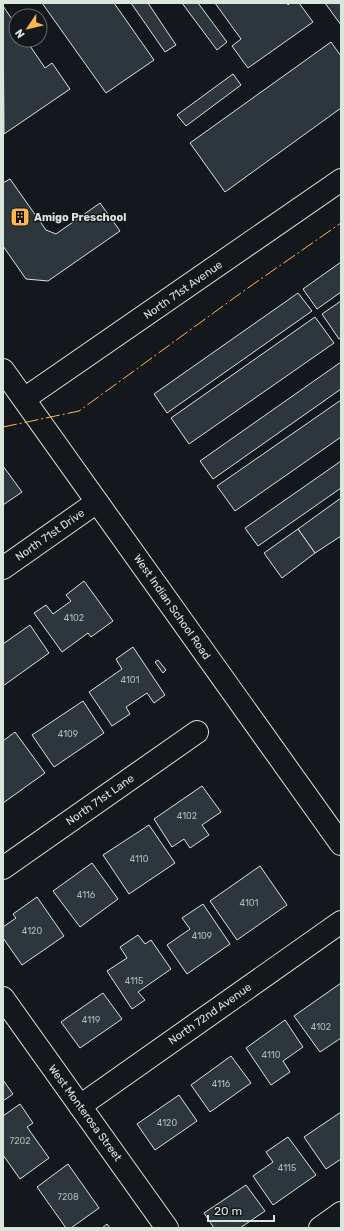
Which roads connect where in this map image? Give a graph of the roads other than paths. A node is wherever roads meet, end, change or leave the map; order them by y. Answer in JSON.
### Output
{"nodes":[{"id":1,"x":341,"y":180,"type":"edge"},
{"id":2,"x":3,"y":370,"type":"edge"},
{"id":3,"x":24,"y":399,"type":"junction"},
{"id":4,"x":98,"y":502,"type":"junction"},
{"id":5,"x":3,"y":568,"type":"edge"},
{"id":6,"x":197,"y":732,"type":"dead end"},
{"id":7,"x":341,"y":844,"type":"edge"},
{"id":8,"x":3,"y":868,"type":"edge"},
{"id":9,"x":341,"y":922,"type":"edge"},
{"id":10,"x":3,"y":998,"type":"edge"},
{"id":11,"x":80,"y":1106,"type":"junction"},
{"id":12,"x":341,"y":1213,"type":"edge"},
{"id":13,"x":167,"y":1228,"type":"edge"},
{"id":14,"x":320,"y":1228,"type":"edge"}],
"edges":[{"from":1,"to":3,"type":"street","name":"North 71st Avenue"},
{"from":2,"to":3,"type":"street","name":"West Indian School Road"},
{"from":3,"to":4,"type":"street","name":"West Indian School Road"},
{"from":4,"to":5,"type":"street","name":"North 71st Drive"},
{"from":4,"to":7,"type":"street","name":"West Indian School Road"},
{"from":6,"to":8,"type":"street","name":"North 71st Lane"},
{"from":9,"to":11,"type":"street","name":"North 72nd Avenue"},
{"from":10,"to":11,"type":"street","name":"West Monterosa Street"},
{"from":11,"to":13,"type":"street","name":"West Monterosa Street"},
{"from":12,"to":14,"type":"street"}]}
